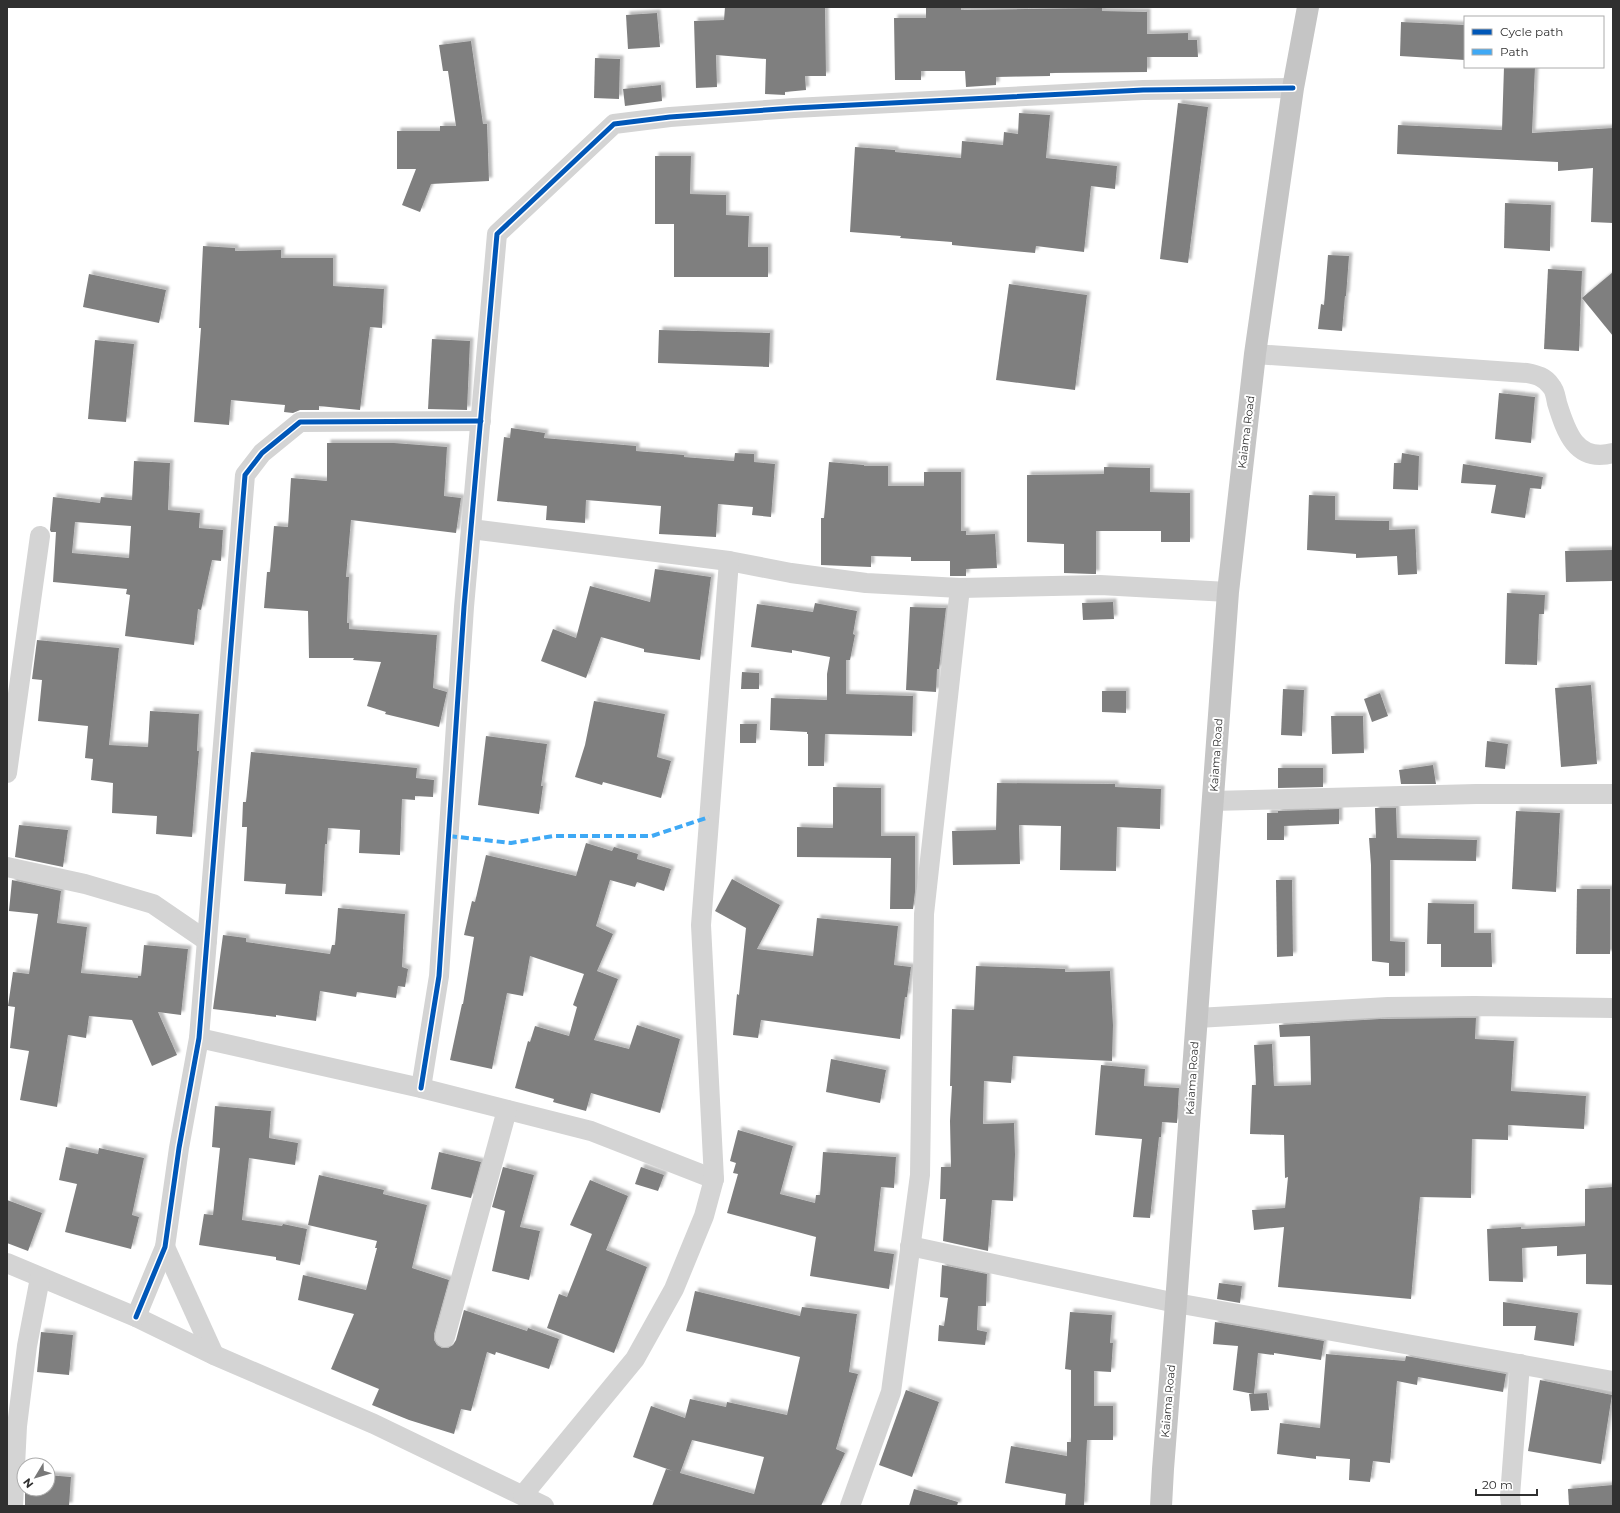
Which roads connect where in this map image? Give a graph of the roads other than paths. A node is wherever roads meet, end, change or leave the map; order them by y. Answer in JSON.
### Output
{"nodes":[{"id":1,"x":1308,"y":7,"type":"edge"},
{"id":2,"x":1293,"y":88,"type":"junction"},
{"id":3,"x":1255,"y":354,"type":"junction"},
{"id":4,"x":481,"y":421,"type":"junction"},
{"id":5,"x":1613,"y":453,"type":"edge"},
{"id":6,"x":471,"y":529,"type":"junction"},
{"id":7,"x":40,"y":536,"type":"dead end"},
{"id":8,"x":729,"y":561,"type":"junction"},
{"id":9,"x":960,"y":588,"type":"junction"},
{"id":10,"x":1228,"y":592,"type":"junction"},
{"id":11,"x":7,"y":772,"type":"edge"},
{"id":12,"x":1613,"y":794,"type":"edge"},
{"id":13,"x":1212,"y":801,"type":"junction"},
{"id":14,"x":7,"y":867,"type":"edge"},
{"id":15,"x":207,"y":941,"type":"junction"},
{"id":16,"x":1613,"y":1008,"type":"edge"},
{"id":17,"x":1197,"y":1018,"type":"junction"},
{"id":18,"x":199,"y":1038,"type":"junction"},
{"id":19,"x":421,"y":1088,"type":"junction"},
{"id":20,"x":507,"y":1110,"type":"junction"},
{"id":21,"x":714,"y":1179,"type":"junction"},
{"id":22,"x":910,"y":1246,"type":"junction"},
{"id":23,"x":165,"y":1247,"type":"junction"},
{"id":24,"x":7,"y":1263,"type":"edge"},
{"id":25,"x":40,"y":1278,"type":"junction"},
{"id":26,"x":1176,"y":1303,"type":"junction"},
{"id":27,"x":136,"y":1317,"type":"junction"},
{"id":28,"x":446,"y":1337,"type":"dead end"},
{"id":29,"x":214,"y":1355,"type":"junction"},
{"id":30,"x":1520,"y":1364,"type":"junction"},
{"id":31,"x":1613,"y":1380,"type":"edge"},
{"id":32,"x":523,"y":1495,"type":"junction"},
{"id":33,"x":13,"y":1506,"type":"edge"},
{"id":34,"x":544,"y":1506,"type":"edge"},
{"id":35,"x":850,"y":1506,"type":"edge"},
{"id":36,"x":1161,"y":1506,"type":"edge"},
{"id":37,"x":1511,"y":1506,"type":"edge"}],
"edges":[{"from":1,"to":2,"type":"highway","name":"Kaiama Road"},
{"from":2,"to":3,"type":"highway","name":"Kaiama Road"},
{"from":2,"to":4,"type":"street"},
{"from":3,"to":5,"type":"street"},
{"from":3,"to":10,"type":"highway","name":"Kaiama Road"},
{"from":4,"to":6,"type":"street"},
{"from":4,"to":15,"type":"street"},
{"from":6,"to":8,"type":"street"},
{"from":6,"to":19,"type":"street"},
{"from":7,"to":11,"type":"street"},
{"from":8,"to":9,"type":"street"},
{"from":8,"to":21,"type":"street"},
{"from":9,"to":10,"type":"street"},
{"from":9,"to":22,"type":"street"},
{"from":10,"to":13,"type":"highway","name":"Kaiama Road"},
{"from":12,"to":13,"type":"street"},
{"from":13,"to":17,"type":"highway","name":"Kaiama Road"},
{"from":14,"to":15,"type":"street"},
{"from":15,"to":18,"type":"street"},
{"from":16,"to":17,"type":"street"},
{"from":17,"to":26,"type":"highway","name":"Kaiama Road"},
{"from":18,"to":19,"type":"street"},
{"from":18,"to":23,"type":"street"},
{"from":19,"to":20,"type":"street"},
{"from":20,"to":21,"type":"street"},
{"from":20,"to":28,"type":"street"},
{"from":21,"to":32,"type":"street"},
{"from":22,"to":26,"type":"street"},
{"from":22,"to":35,"type":"street"},
{"from":23,"to":27,"type":"street"},
{"from":23,"to":29,"type":"street"},
{"from":24,"to":25,"type":"street"},
{"from":25,"to":27,"type":"street"},
{"from":25,"to":33,"type":"street"},
{"from":26,"to":30,"type":"street"},
{"from":26,"to":36,"type":"highway","name":"Kaiama Road"},
{"from":27,"to":29,"type":"street"},
{"from":29,"to":32,"type":"street"},
{"from":30,"to":31,"type":"street"},
{"from":30,"to":37,"type":"street"},
{"from":32,"to":34,"type":"street"}]}
